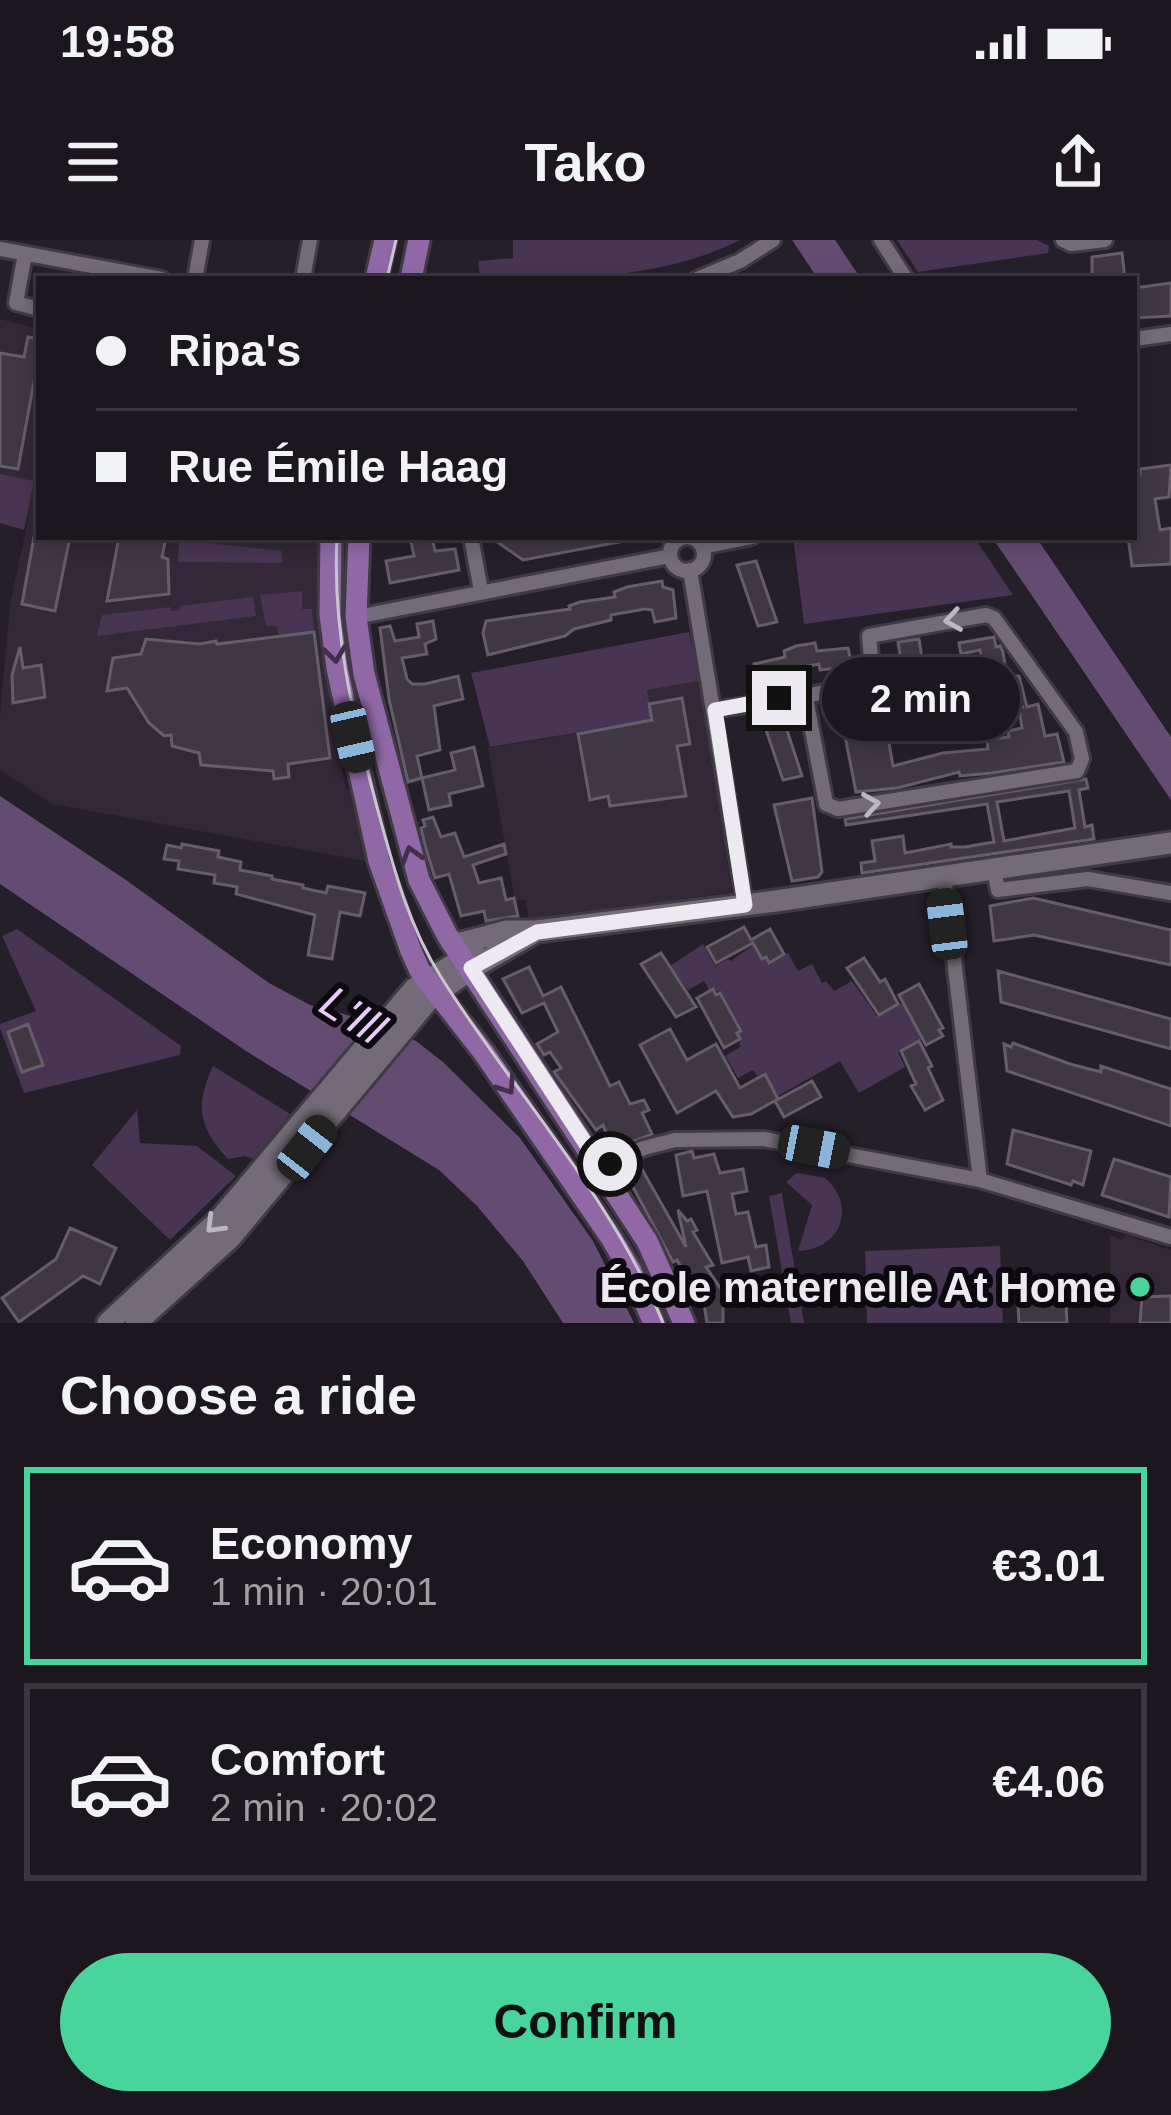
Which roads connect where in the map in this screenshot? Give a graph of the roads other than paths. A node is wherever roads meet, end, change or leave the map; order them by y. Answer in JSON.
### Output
{"nodes":[{"id":1,"x":202,"y":240,"type":"edge"},
{"id":2,"x":310,"y":240,"type":"edge"},
{"id":3,"x":386,"y":240,"type":"edge"},
{"id":4,"x":419,"y":240,"type":"edge"},
{"id":5,"x":881,"y":240,"type":"edge"},
{"id":6,"x":1063,"y":240,"type":"edge"},
{"id":7,"x":1106,"y":240,"type":"edge"},
{"id":8,"x":767,"y":244,"type":"edge"},
{"id":9,"x":0,"y":249,"type":"edge"},
{"id":10,"x":25,"y":254,"type":"junction"},
{"id":11,"x":110,"y":274,"type":"edge"},
{"id":12,"x":196,"y":276,"type":"edge"},
{"id":13,"x":304,"y":276,"type":"edge"},
{"id":14,"x":377,"y":276,"type":"edge"},
{"id":15,"x":412,"y":276,"type":"edge"},
{"id":16,"x":703,"y":276,"type":"edge"},
{"id":17,"x":904,"y":276,"type":"edge"},
{"id":18,"x":36,"y":307,"type":"edge"},
{"id":19,"x":1171,"y":334,"type":"edge"},
{"id":20,"x":1137,"y":339,"type":"edge"},
{"id":21,"x":331,"y":540,"type":"edge"},
{"id":22,"x":359,"y":540,"type":"edge"},
{"id":23,"x":472,"y":540,"type":"edge"},
{"id":24,"x":678,"y":540,"type":"edge"},
{"id":25,"x":697,"y":540,"type":"edge"},
{"id":26,"x":738,"y":540,"type":"edge"},
{"id":27,"x":702,"y":548,"type":"junction"},
{"id":28,"x":670,"y":556,"type":"junction"},
{"id":29,"x":690,"y":570,"type":"junction"},
{"id":30,"x":482,"y":591,"type":"junction"},
{"id":31,"x":356,"y":617,"type":"junction"},
{"id":32,"x":805,"y":693,"type":"junction"},
{"id":33,"x":715,"y":710,"type":"junction"},
{"id":34,"x":1171,"y":843,"type":"edge"},
{"id":35,"x":994,"y":869,"type":"junction"},
{"id":36,"x":944,"y":875,"type":"junction"},
{"id":37,"x":1171,"y":892,"type":"edge"},
{"id":38,"x":745,"y":905,"type":"junction"},
{"id":39,"x":528,"y":932,"type":"junction"},
{"id":40,"x":462,"y":956,"type":"junction"},
{"id":41,"x":424,"y":982,"type":"junction"},
{"id":42,"x":318,"y":1119,"type":"junction"},
{"id":43,"x":601,"y":1167,"type":"junction"},
{"id":44,"x":980,"y":1180,"type":"junction"},
{"id":45,"x":1171,"y":1237,"type":"edge"},
{"id":46,"x":108,"y":1323,"type":"edge"},
{"id":47,"x":136,"y":1323,"type":"edge"},
{"id":48,"x":654,"y":1323,"type":"edge"},
{"id":49,"x":683,"y":1323,"type":"edge"}],
"edges":[{"from":1,"to":12,"type":"street"},
{"from":2,"to":13,"type":"street"},
{"from":3,"to":14,"type":"main road"},
{"from":4,"to":15,"type":"main road"},
{"from":5,"to":17,"type":"street"},
{"from":6,"to":7,"type":"street"},
{"from":8,"to":16,"type":"street"},
{"from":9,"to":10,"type":"street"},
{"from":10,"to":11,"type":"street"},
{"from":10,"to":18,"type":"street"},
{"from":19,"to":20,"type":"street"},
{"from":21,"to":41,"type":"main road","one_way":true},
{"from":22,"to":31,"type":"main road"},
{"from":23,"to":30,"type":"street"},
{"from":24,"to":28,"type":"street"},
{"from":25,"to":27,"type":"street"},
{"from":26,"to":27,"type":"street"},
{"from":27,"to":29,"type":"street"},
{"from":28,"to":29,"type":"street"},
{"from":28,"to":30,"type":"street"},
{"from":29,"to":33,"type":"street"},
{"from":30,"to":31,"type":"street"},
{"from":40,"to":31,"type":"main road","one_way":true},
{"from":32,"to":32,"type":"street","one_way":true},
{"from":32,"to":33,"type":"street"},
{"from":33,"to":38,"type":"street"},
{"from":34,"to":35,"type":"main road"},
{"from":35,"to":36,"type":"main road"},
{"from":35,"to":37,"type":"street"},
{"from":36,"to":38,"type":"main road"},
{"from":36,"to":44,"type":"street"},
{"from":38,"to":39,"type":"main road"},
{"from":39,"to":40,"type":"main road"},
{"from":39,"to":40,"type":"main road"},
{"from":40,"to":41,"type":"main road"},
{"from":40,"to":43,"type":"main road"},
{"from":41,"to":42,"type":"main road"},
{"from":41,"to":48,"type":"main road","one_way":true},
{"from":42,"to":46,"type":"main road","one_way":true},
{"from":42,"to":47,"type":"main road"},
{"from":43,"to":44,"type":"street"},
{"from":43,"to":49,"type":"main road"},
{"from":44,"to":45,"type":"street"}]}
